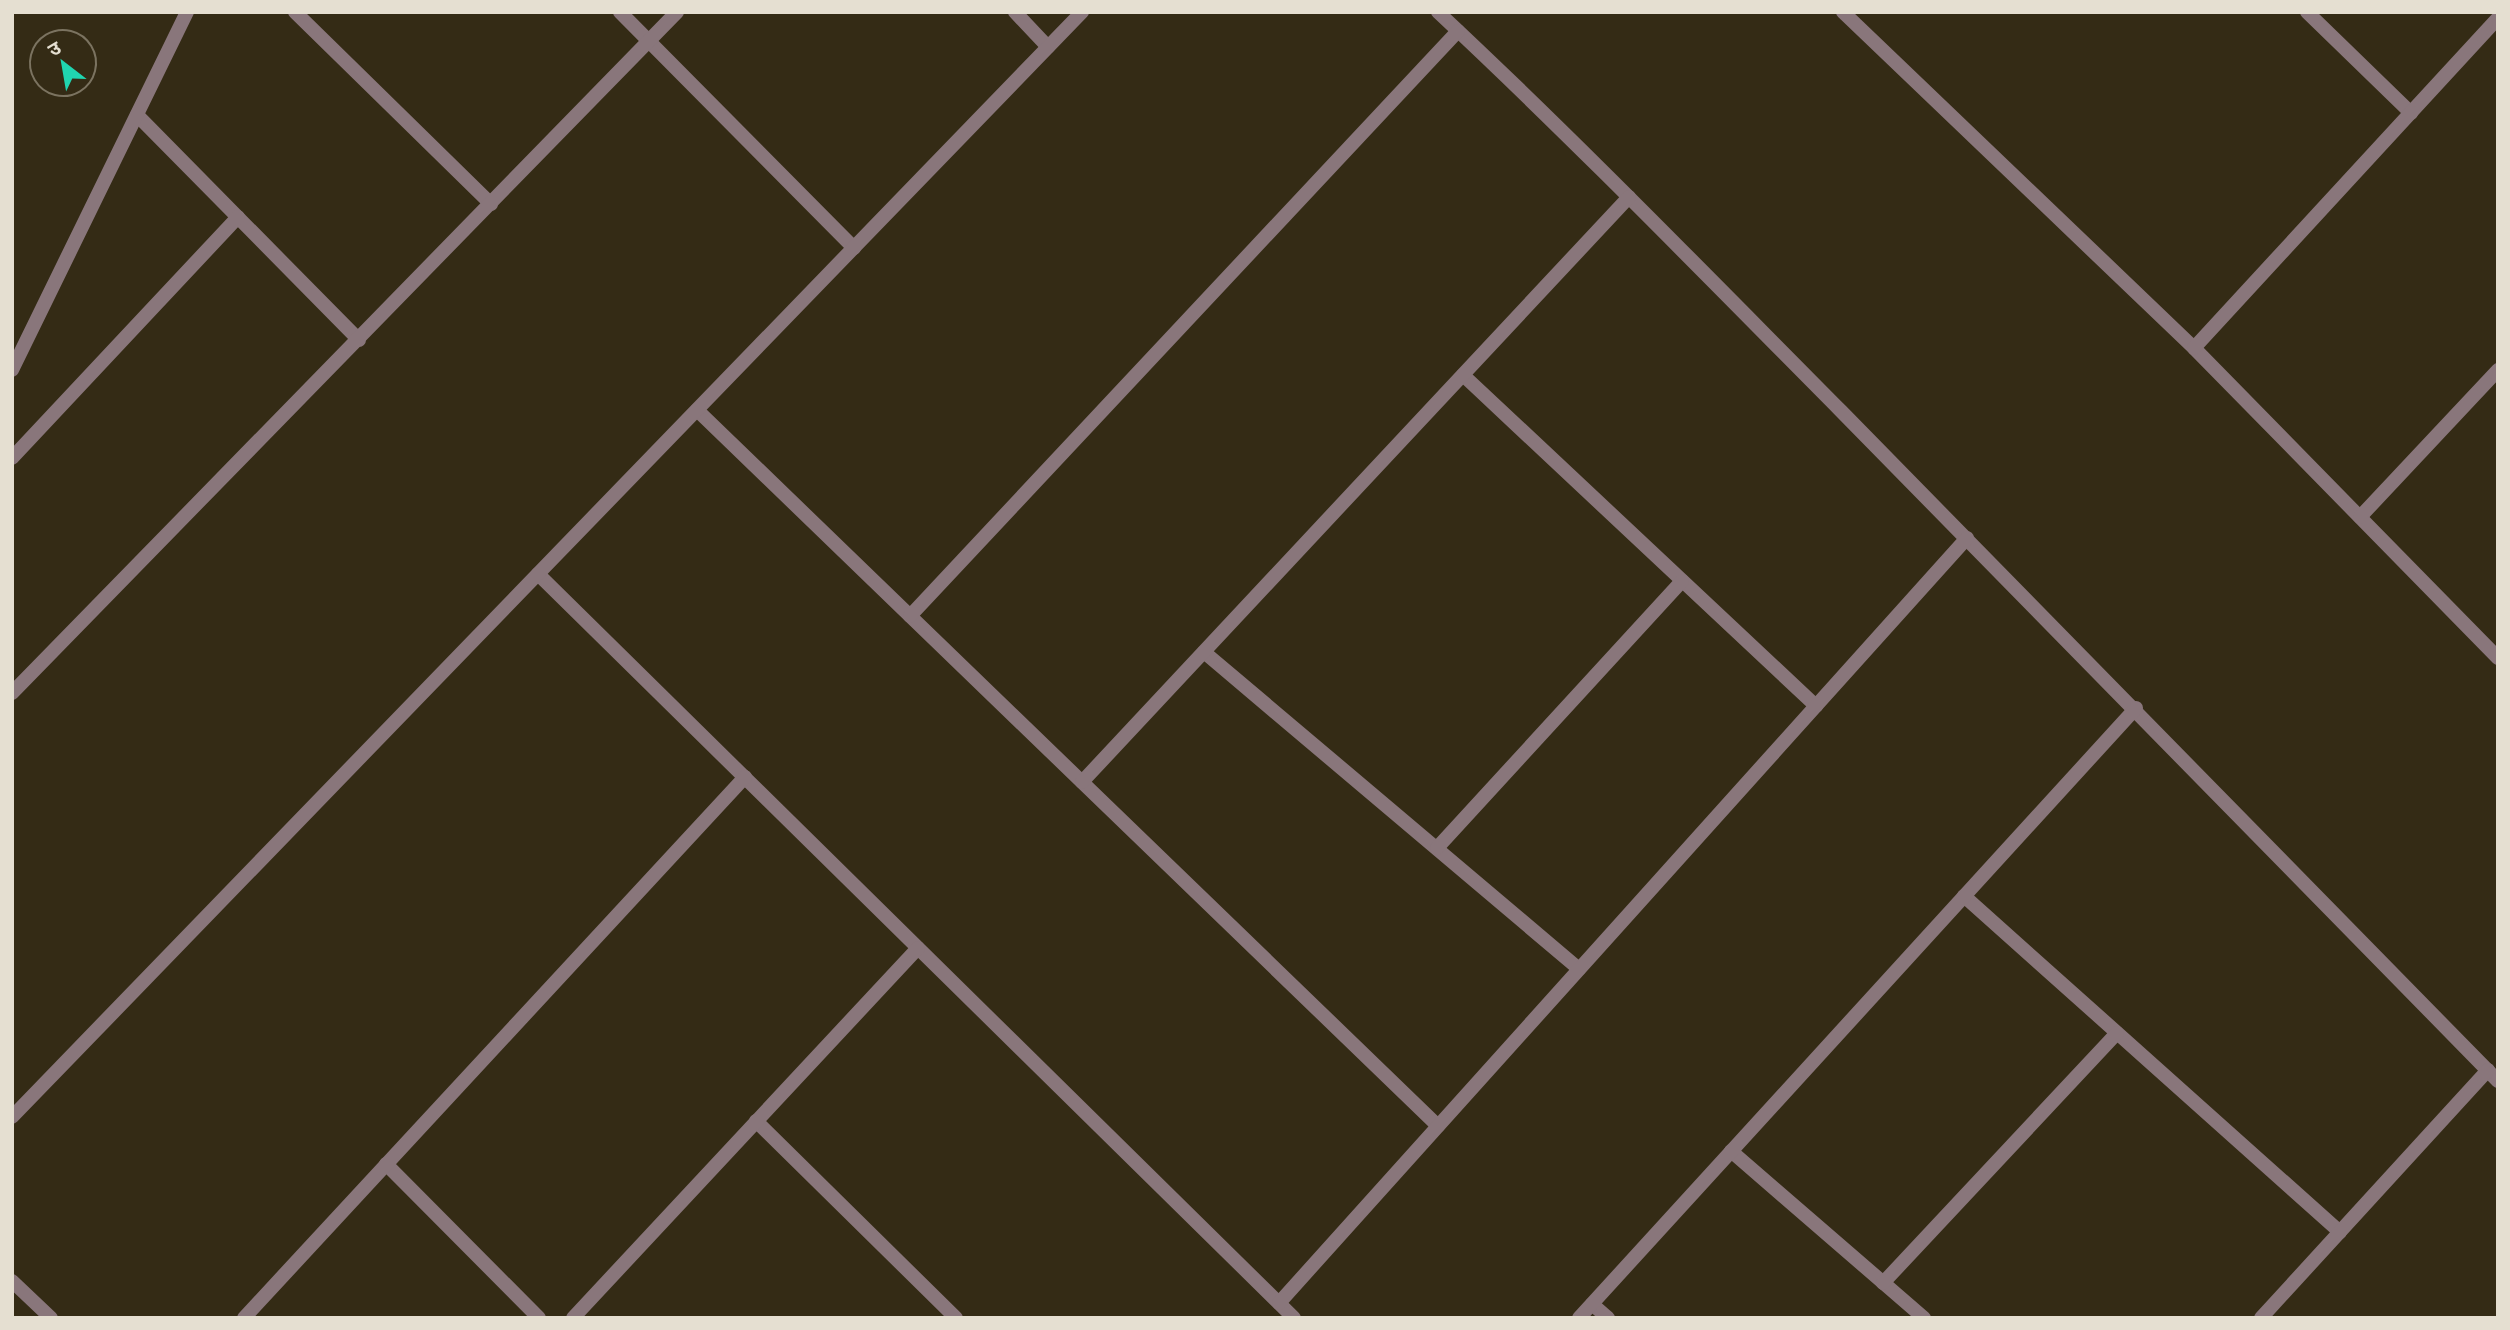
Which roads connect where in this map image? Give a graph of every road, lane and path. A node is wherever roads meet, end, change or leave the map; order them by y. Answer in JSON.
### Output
{"nodes":[{"id":1,"x":187,"y":12,"type":"edge"},
{"id":2,"x":295,"y":12,"type":"edge"},
{"id":3,"x":620,"y":12,"type":"edge"},
{"id":4,"x":677,"y":12,"type":"edge"},
{"id":5,"x":1014,"y":12,"type":"edge"},
{"id":6,"x":1082,"y":12,"type":"edge"},
{"id":7,"x":1437,"y":12,"type":"edge"},
{"id":8,"x":1843,"y":12,"type":"edge"},
{"id":9,"x":2307,"y":12,"type":"edge"},
{"id":10,"x":2498,"y":19,"type":"edge"},
{"id":11,"x":1458,"y":31,"type":"junction"},
{"id":12,"x":649,"y":42,"type":"junction"},
{"id":13,"x":1048,"y":47,"type":"junction"},
{"id":14,"x":2411,"y":113,"type":"junction"},
{"id":15,"x":137,"y":115,"type":"junction"},
{"id":16,"x":1629,"y":197,"type":"junction"},
{"id":17,"x":491,"y":204,"type":"junction"},
{"id":18,"x":238,"y":218,"type":"junction"},
{"id":19,"x":854,"y":248,"type":"junction"},
{"id":20,"x":359,"y":340,"type":"junction"},
{"id":21,"x":2194,"y":348,"type":"junction"},
{"id":22,"x":12,"y":370,"type":"edge"},
{"id":23,"x":2498,"y":370,"type":"edge"},
{"id":24,"x":1463,"y":375,"type":"junction"},
{"id":25,"x":697,"y":410,"type":"junction"},
{"id":26,"x":12,"y":458,"type":"edge"},
{"id":27,"x":2360,"y":517,"type":"junction"},
{"id":28,"x":1967,"y":538,"type":"junction"},
{"id":29,"x":538,"y":573,"type":"junction"},
{"id":30,"x":1682,"y":581,"type":"junction"},
{"id":31,"x":910,"y":616,"type":"junction"},
{"id":32,"x":1204,"y":652,"type":"junction"},
{"id":33,"x":2498,"y":657,"type":"edge"},
{"id":34,"x":12,"y":693,"type":"edge"},
{"id":35,"x":1816,"y":706,"type":"junction"},
{"id":36,"x":2136,"y":708,"type":"junction"},
{"id":37,"x":745,"y":777,"type":"junction"},
{"id":38,"x":1082,"y":782,"type":"junction"},
{"id":39,"x":1437,"y":848,"type":"junction"},
{"id":40,"x":1964,"y":897,"type":"junction"},
{"id":41,"x":918,"y":948,"type":"junction"},
{"id":42,"x":1579,"y":969,"type":"junction"},
{"id":43,"x":2117,"y":1033,"type":"junction"},
{"id":44,"x":2493,"y":1075,"type":"edge"},
{"id":45,"x":12,"y":1117,"type":"edge"},
{"id":46,"x":756,"y":1121,"type":"junction"},
{"id":47,"x":1438,"y":1126,"type":"junction"},
{"id":48,"x":1731,"y":1151,"type":"junction"},
{"id":49,"x":386,"y":1164,"type":"junction"},
{"id":50,"x":2340,"y":1231,"type":"junction"},
{"id":51,"x":12,"y":1281,"type":"edge"},
{"id":52,"x":1883,"y":1283,"type":"junction"},
{"id":53,"x":1279,"y":1303,"type":"junction"},
{"id":54,"x":1592,"y":1304,"type":"junction"},
{"id":55,"x":51,"y":1318,"type":"edge"},
{"id":56,"x":244,"y":1318,"type":"edge"},
{"id":57,"x":539,"y":1318,"type":"edge"},
{"id":58,"x":573,"y":1318,"type":"edge"},
{"id":59,"x":956,"y":1318,"type":"edge"},
{"id":60,"x":1294,"y":1318,"type":"edge"},
{"id":61,"x":1579,"y":1318,"type":"edge"},
{"id":62,"x":1608,"y":1318,"type":"edge"},
{"id":63,"x":1924,"y":1318,"type":"edge"},
{"id":64,"x":2261,"y":1318,"type":"edge"}],
"edges":[{"from":1,"to":15,"type":"street"},
{"from":2,"to":17,"type":"street"},
{"from":3,"to":12,"type":"street"},
{"from":4,"to":12,"type":"street"},
{"from":5,"to":13,"type":"street"},
{"from":6,"to":13,"type":"street"},
{"from":7,"to":11,"type":"street"},
{"from":8,"to":21,"type":"street"},
{"from":9,"to":14,"type":"street"},
{"from":10,"to":14,"type":"street"},
{"from":11,"to":16,"type":"street"},
{"from":11,"to":31,"type":"street"},
{"from":12,"to":17,"type":"street"},
{"from":12,"to":19,"type":"street"},
{"from":13,"to":19,"type":"street"},
{"from":14,"to":21,"type":"street"},
{"from":15,"to":18,"type":"street"},
{"from":15,"to":22,"type":"street"},
{"from":16,"to":24,"type":"street"},
{"from":16,"to":28,"type":"street"},
{"from":17,"to":20,"type":"street"},
{"from":18,"to":20,"type":"street"},
{"from":18,"to":26,"type":"street"},
{"from":19,"to":25,"type":"street"},
{"from":20,"to":34,"type":"street"},
{"from":21,"to":27,"type":"street"},
{"from":23,"to":27,"type":"street"},
{"from":24,"to":30,"type":"street"},
{"from":24,"to":32,"type":"street"},
{"from":25,"to":29,"type":"street"},
{"from":25,"to":31,"type":"street"},
{"from":27,"to":33,"type":"street"},
{"from":28,"to":35,"type":"street"},
{"from":28,"to":36,"type":"street"},
{"from":29,"to":37,"type":"street"},
{"from":29,"to":45,"type":"street"},
{"from":30,"to":35,"type":"street"},
{"from":30,"to":39,"type":"street"},
{"from":31,"to":38,"type":"street"},
{"from":32,"to":38,"type":"street"},
{"from":32,"to":39,"type":"street"},
{"from":35,"to":42,"type":"street"},
{"from":36,"to":40,"type":"street"},
{"from":36,"to":44,"type":"street"},
{"from":37,"to":41,"type":"street"},
{"from":37,"to":49,"type":"street"},
{"from":38,"to":47,"type":"street"},
{"from":39,"to":42,"type":"street"},
{"from":40,"to":43,"type":"street"},
{"from":40,"to":48,"type":"street"},
{"from":41,"to":46,"type":"street"},
{"from":41,"to":53,"type":"street"},
{"from":42,"to":47,"type":"street"},
{"from":43,"to":50,"type":"street"},
{"from":43,"to":52,"type":"street"},
{"from":44,"to":50,"type":"street"},
{"from":46,"to":58,"type":"street"},
{"from":46,"to":59,"type":"street"},
{"from":47,"to":53,"type":"street"},
{"from":48,"to":52,"type":"street"},
{"from":48,"to":54,"type":"street"},
{"from":49,"to":56,"type":"street"},
{"from":49,"to":57,"type":"street"},
{"from":50,"to":64,"type":"street"},
{"from":51,"to":55,"type":"street"},
{"from":52,"to":63,"type":"street"},
{"from":53,"to":60,"type":"street"},
{"from":54,"to":61,"type":"street"},
{"from":54,"to":62,"type":"street"}]}
